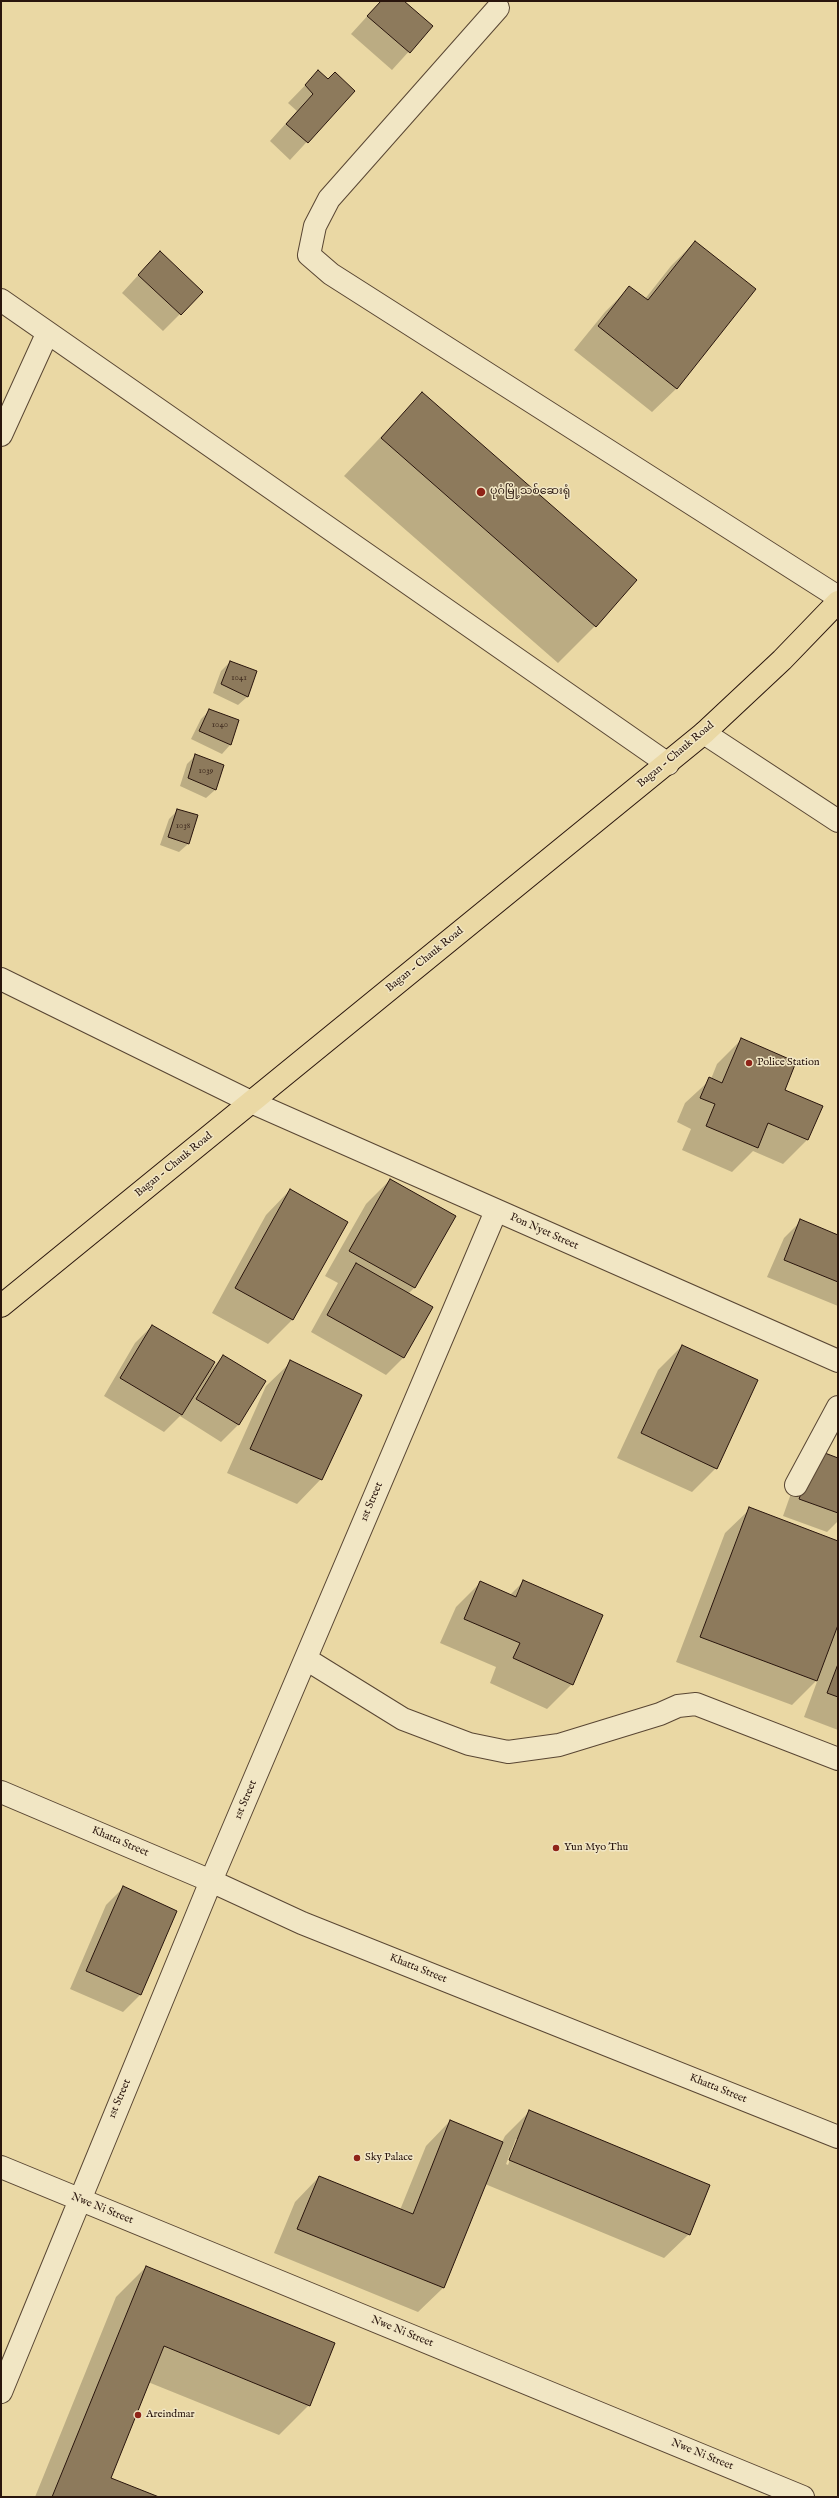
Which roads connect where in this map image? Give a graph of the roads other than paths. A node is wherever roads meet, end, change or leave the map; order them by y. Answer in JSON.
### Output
{"nodes":[{"id":1,"x":498,"y":8,"type":"dead end"},
{"id":2,"x":1,"y":300,"type":"edge"},
{"id":3,"x":47,"y":334,"type":"junction"},
{"id":4,"x":1,"y":435,"type":"edge"},
{"id":5,"x":838,"y":597,"type":"edge"},
{"id":6,"x":838,"y":602,"type":"edge"},
{"id":7,"x":704,"y":733,"type":"junction"},
{"id":8,"x":668,"y":764,"type":"junction"},
{"id":9,"x":838,"y":821,"type":"edge"},
{"id":10,"x":1,"y":979,"type":"edge"},
{"id":11,"x":251,"y":1102,"type":"junction"},
{"id":12,"x":496,"y":1211,"type":"junction"},
{"id":13,"x":1,"y":1306,"type":"edge"},
{"id":14,"x":838,"y":1361,"type":"edge"},
{"id":15,"x":838,"y":1407,"type":"edge"},
{"id":16,"x":796,"y":1485,"type":"dead end"},
{"id":17,"x":306,"y":1659,"type":"junction"},
{"id":18,"x":838,"y":1759,"type":"edge"},
{"id":19,"x":1,"y":1792,"type":"edge"},
{"id":20,"x":211,"y":1881,"type":"junction"},
{"id":21,"x":838,"y":2137,"type":"edge"},
{"id":22,"x":1,"y":2167,"type":"edge"},
{"id":23,"x":79,"y":2199,"type":"junction"},
{"id":24,"x":1,"y":2392,"type":"edge"},
{"id":25,"x":803,"y":2497,"type":"edge"}],
"edges":[{"from":1,"to":5,"type":"street"},
{"from":2,"to":3,"type":"street"},
{"from":3,"to":4,"type":"street"},
{"from":3,"to":8,"type":"street"},
{"from":6,"to":7,"type":"main road","name":"Bagan - Chauk Road"},
{"from":7,"to":8,"type":"main road","name":"Bagan - Chauk Road"},
{"from":7,"to":9,"type":"street"},
{"from":8,"to":11,"type":"main road","name":"Bagan - Chauk Road"},
{"from":10,"to":11,"type":"street","name":"Pon Nyet Street"},
{"from":11,"to":12,"type":"street","name":"Pon Nyet Street"},
{"from":11,"to":13,"type":"main road","name":"Bagan - Chauk Road"},
{"from":12,"to":14,"type":"street","name":"Pon Nyet Street"},
{"from":12,"to":17,"type":"street","name":"1st Street"},
{"from":15,"to":16,"type":"street"},
{"from":17,"to":18,"type":"street"},
{"from":17,"to":20,"type":"street","name":"1st Street"},
{"from":19,"to":20,"type":"street","name":"Khatta Street"},
{"from":20,"to":21,"type":"street","name":"Khatta Street"},
{"from":20,"to":23,"type":"street","name":"1st Street"},
{"from":22,"to":23,"type":"street","name":"Nwe Ni Street"},
{"from":23,"to":24,"type":"street","name":"1st Street"},
{"from":23,"to":25,"type":"street","name":"Nwe Ni Street"}]}
